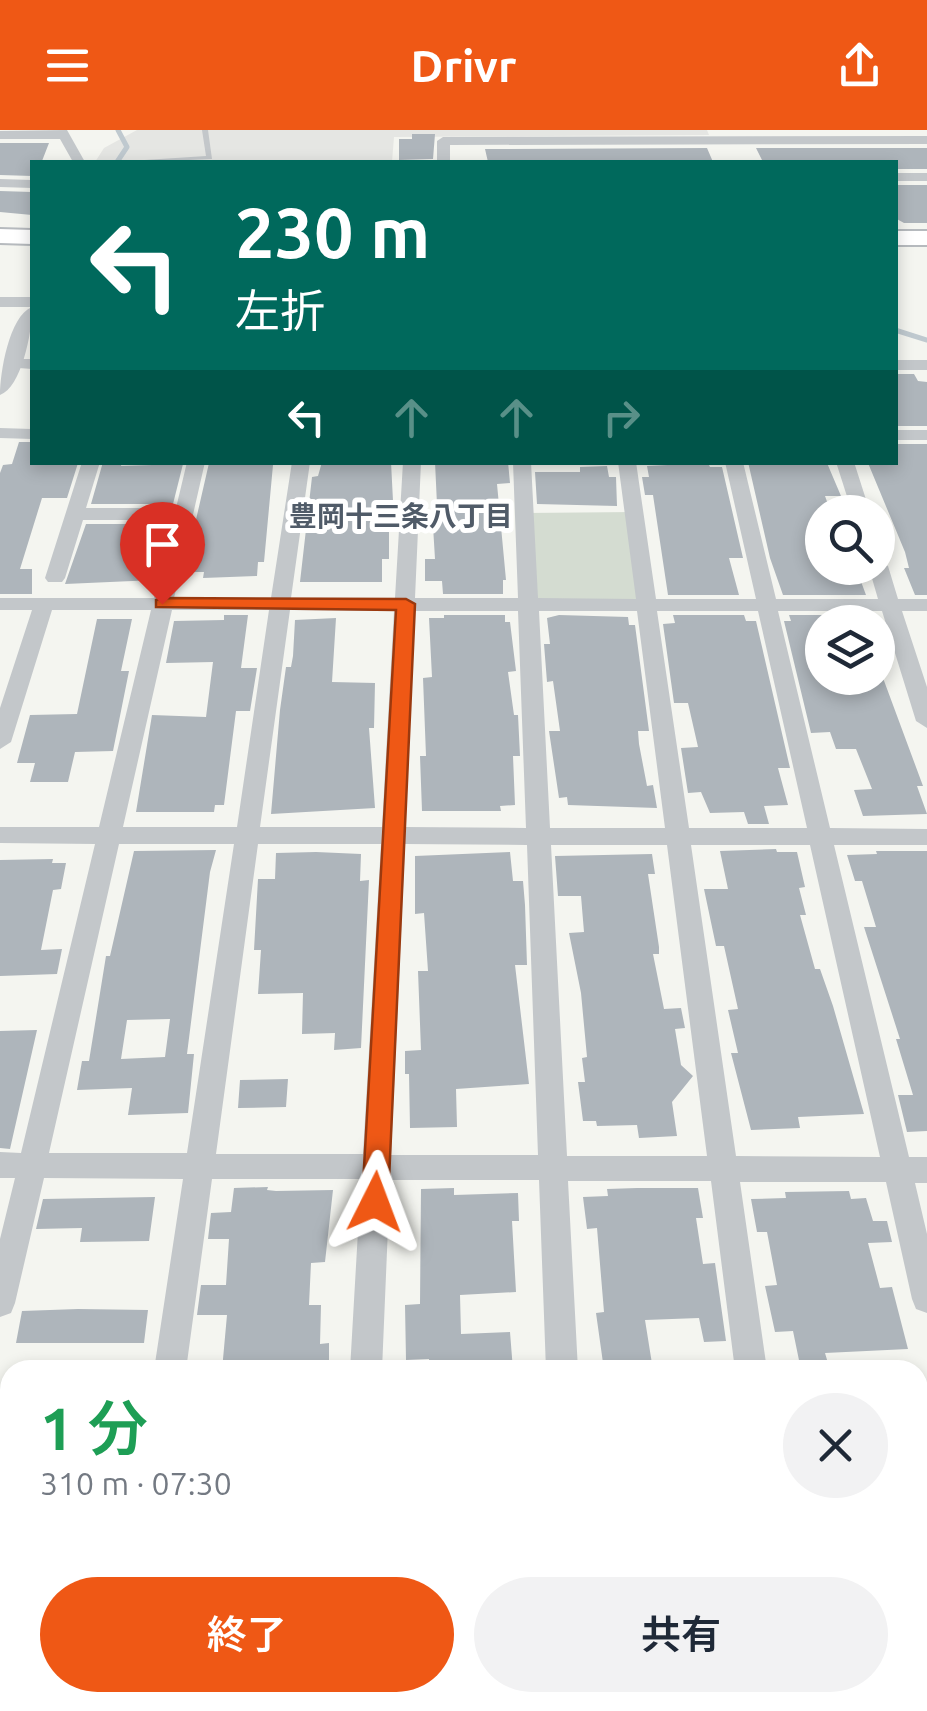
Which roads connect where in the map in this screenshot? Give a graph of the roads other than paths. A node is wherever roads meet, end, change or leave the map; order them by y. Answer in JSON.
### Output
{"nodes":[{"id":1,"x":205,"y":130,"type":"edge"},
{"id":2,"x":63,"y":132,"type":"edge"},
{"id":3,"x":824,"y":135,"type":"edge"},
{"id":4,"x":0,"y":136,"type":"edge"},
{"id":5,"x":720,"y":140,"type":"edge"},
{"id":6,"x":927,"y":140,"type":"edge"},
{"id":7,"x":78,"y":160,"type":"edge"},
{"id":8,"x":178,"y":160,"type":"edge"},
{"id":9,"x":444,"y":160,"type":"edge"},
{"id":10,"x":898,"y":178,"type":"edge"},
{"id":11,"x":927,"y":178,"type":"edge"},
{"id":12,"x":0,"y":183,"type":"edge"},
{"id":13,"x":30,"y":184,"type":"edge"},
{"id":14,"x":0,"y":236,"type":"edge"},
{"id":15,"x":30,"y":236,"type":"edge"},
{"id":16,"x":898,"y":238,"type":"edge"},
{"id":17,"x":927,"y":238,"type":"edge"},
{"id":18,"x":0,"y":302,"type":"edge"},
{"id":19,"x":30,"y":302,"type":"edge"},
{"id":20,"x":30,"y":318,"type":"edge"},
{"id":21,"x":14,"y":361,"type":"edge"},
{"id":22,"x":898,"y":365,"type":"edge"},
{"id":23,"x":927,"y":365,"type":"edge"},
{"id":24,"x":0,"y":389,"type":"edge"},
{"id":25,"x":0,"y":434,"type":"edge"},
{"id":26,"x":30,"y":434,"type":"edge"},
{"id":27,"x":898,"y":435,"type":"edge"},
{"id":28,"x":927,"y":435,"type":"edge"},
{"id":29,"x":90,"y":465,"type":"edge"},
{"id":30,"x":195,"y":465,"type":"edge"},
{"id":31,"x":301,"y":465,"type":"edge"},
{"id":32,"x":412,"y":465,"type":"edge"},
{"id":33,"x":522,"y":465,"type":"edge"},
{"id":34,"x":627,"y":465,"type":"edge"},
{"id":35,"x":735,"y":465,"type":"edge"},
{"id":36,"x":846,"y":465,"type":"edge"},
{"id":37,"x":856,"y":495,"type":"edge"},
{"id":38,"x":75,"y":514,"type":"junction"},
{"id":39,"x":182,"y":514,"type":"junction"},
{"id":40,"x":55,"y":578,"type":"dead end"},
{"id":41,"x":884,"y":585,"type":"edge"},
{"id":42,"x":0,"y":604,"type":"edge"},
{"id":43,"x":44,"y":604,"type":"junction"},
{"id":44,"x":162,"y":604,"type":"junction"},
{"id":45,"x":281,"y":604,"type":"junction"},
{"id":46,"x":406,"y":604,"type":"junction"},
{"id":47,"x":648,"y":604,"type":"junction"},
{"id":48,"x":767,"y":604,"type":"junction"},
{"id":49,"x":529,"y":605,"type":"junction"},
{"id":50,"x":890,"y":605,"type":"joint"},
{"id":51,"x":895,"y":605,"type":"edge"},
{"id":52,"x":927,"y":605,"type":"edge"},
{"id":53,"x":895,"y":621,"type":"edge"},
{"id":54,"x":927,"y":722,"type":"edge"},
{"id":55,"x":0,"y":742,"type":"edge"},
{"id":56,"x":0,"y":834,"type":"edge"},
{"id":57,"x":108,"y":836,"type":"junction"},
{"id":58,"x":248,"y":836,"type":"junction"},
{"id":59,"x":394,"y":836,"type":"junction"},
{"id":60,"x":538,"y":836,"type":"junction"},
{"id":61,"x":677,"y":836,"type":"junction"},
{"id":62,"x":818,"y":837,"type":"junction"},
{"id":63,"x":927,"y":837,"type":"edge"},
{"id":64,"x":0,"y":1165,"type":"edge"},
{"id":65,"x":33,"y":1166,"type":"junction"},
{"id":66,"x":198,"y":1166,"type":"junction"},
{"id":67,"x":377,"y":1168,"type":"junction"},
{"id":68,"x":553,"y":1169,"type":"junction"},
{"id":69,"x":722,"y":1169,"type":"junction"},
{"id":70,"x":912,"y":1170,"type":"edge"},
{"id":71,"x":927,"y":1299,"type":"edge"},
{"id":72,"x":0,"y":1303,"type":"edge"},
{"id":73,"x":171,"y":1360,"type":"edge"},
{"id":74,"x":367,"y":1360,"type":"edge"},
{"id":75,"x":562,"y":1360,"type":"edge"},
{"id":76,"x":750,"y":1360,"type":"edge"}],
"edges":[{"from":1,"to":8,"type":"lane"},
{"from":2,"to":4,"type":"street"},
{"from":2,"to":7,"type":"street"},
{"from":3,"to":5,"type":"street"},
{"from":3,"to":6,"type":"street"},
{"from":5,"to":9,"type":"street"},
{"from":10,"to":11,"type":"street"},
{"from":12,"to":13,"type":"street"},
{"from":14,"to":15,"type":"main road"},
{"from":16,"to":17,"type":"main road"},
{"from":18,"to":19,"type":"street"},
{"from":20,"to":21,"type":"street"},
{"from":21,"to":24,"type":"street"},
{"from":22,"to":23,"type":"street"},
{"from":25,"to":26,"type":"street"},
{"from":27,"to":28,"type":"street"},
{"from":29,"to":38,"type":"street"},
{"from":30,"to":39,"type":"street"},
{"from":31,"to":45,"type":"street"},
{"from":32,"to":46,"type":"street"},
{"from":33,"to":49,"type":"street"},
{"from":34,"to":47,"type":"street"},
{"from":35,"to":48,"type":"street"},
{"from":36,"to":37,"type":"street"},
{"from":38,"to":39,"type":"street"},
{"from":38,"to":40,"type":"street"},
{"from":39,"to":44,"type":"street"},
{"from":41,"to":50,"type":"street"},
{"from":42,"to":43,"type":"street"},
{"from":43,"to":44,"type":"street"},
{"from":43,"to":55,"type":"street"},
{"from":44,"to":45,"type":"street"},
{"from":44,"to":57,"type":"street"},
{"from":45,"to":46,"type":"street"},
{"from":45,"to":58,"type":"street"},
{"from":46,"to":49,"type":"street"},
{"from":46,"to":59,"type":"street"},
{"from":47,"to":48,"type":"street"},
{"from":47,"to":49,"type":"street"},
{"from":47,"to":61,"type":"street"},
{"from":48,"to":50,"type":"street"},
{"from":48,"to":62,"type":"street"},
{"from":49,"to":60,"type":"street"},
{"from":51,"to":52,"type":"street"},
{"from":53,"to":54,"type":"street"},
{"from":56,"to":57,"type":"street"},
{"from":57,"to":58,"type":"street"},
{"from":57,"to":65,"type":"street"},
{"from":58,"to":59,"type":"street"},
{"from":58,"to":66,"type":"street"},
{"from":59,"to":60,"type":"street"},
{"from":59,"to":67,"type":"street"},
{"from":60,"to":61,"type":"street"},
{"from":60,"to":68,"type":"street"},
{"from":61,"to":62,"type":"street"},
{"from":61,"to":69,"type":"street"},
{"from":62,"to":63,"type":"street"},
{"from":62,"to":70,"type":"street"},
{"from":64,"to":65,"type":"street"},
{"from":65,"to":66,"type":"street"},
{"from":65,"to":72,"type":"street"},
{"from":66,"to":67,"type":"street"},
{"from":66,"to":73,"type":"street"},
{"from":67,"to":68,"type":"street"},
{"from":67,"to":74,"type":"street"},
{"from":68,"to":69,"type":"street"},
{"from":68,"to":75,"type":"street"},
{"from":69,"to":70,"type":"street"},
{"from":69,"to":76,"type":"street"},
{"from":70,"to":71,"type":"street"}]}
